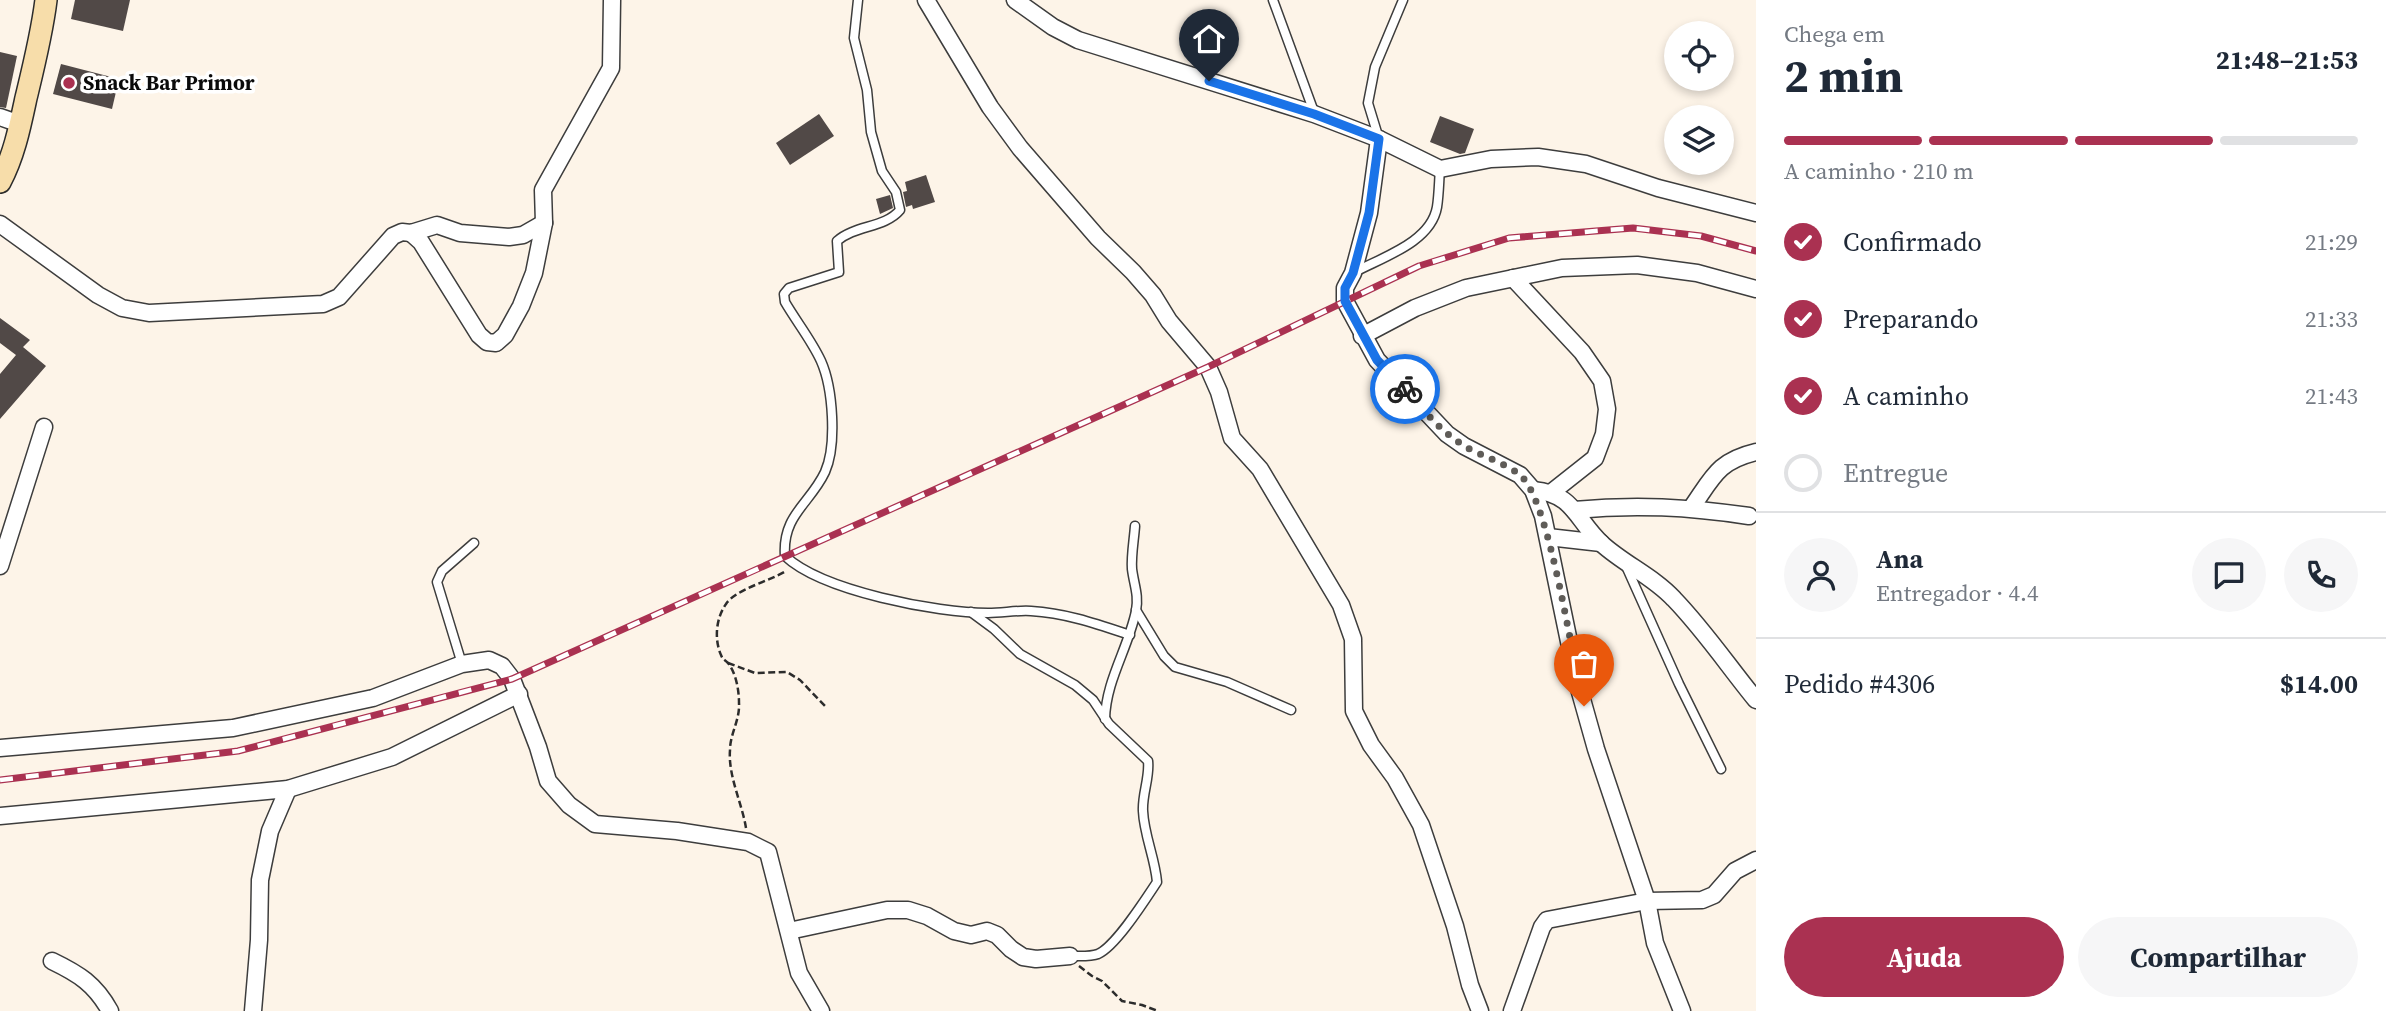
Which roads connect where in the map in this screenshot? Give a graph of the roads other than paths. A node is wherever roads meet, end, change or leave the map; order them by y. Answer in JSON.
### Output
{"nodes":[{"id":1,"x":46,"y":0,"type":"edge"},
{"id":2,"x":612,"y":0,"type":"edge"},
{"id":3,"x":858,"y":0,"type":"edge"},
{"id":4,"x":926,"y":0,"type":"edge"},
{"id":5,"x":1015,"y":0,"type":"edge"},
{"id":6,"x":1273,"y":0,"type":"edge"},
{"id":7,"x":1403,"y":0,"type":"edge"},
{"id":8,"x":1314,"y":114,"type":"junction"},
{"id":9,"x":0,"y":117,"type":"edge"},
{"id":10,"x":20,"y":124,"type":"junction"},
{"id":11,"x":1379,"y":139,"type":"junction"},
{"id":12,"x":1440,"y":169,"type":"junction"},
{"id":13,"x":0,"y":182,"type":"edge"},
{"id":14,"x":1756,"y":214,"type":"edge"},
{"id":15,"x":544,"y":223,"type":"junction"},
{"id":16,"x":0,"y":224,"type":"edge"},
{"id":17,"x":411,"y":233,"type":"junction"},
{"id":18,"x":1353,"y":273,"type":"junction"},
{"id":19,"x":1513,"y":278,"type":"junction"},
{"id":20,"x":1756,"y":289,"type":"edge"},
{"id":21,"x":1362,"y":336,"type":"junction"},
{"id":22,"x":44,"y":427,"type":"dead end"},
{"id":23,"x":1756,"y":452,"type":"edge"},
{"id":24,"x":1532,"y":490,"type":"junction"},
{"id":25,"x":1552,"y":492,"type":"junction"},
{"id":26,"x":1692,"y":507,"type":"junction"},
{"id":27,"x":1574,"y":510,"type":"junction"},
{"id":28,"x":1749,"y":516,"type":"dead end"},
{"id":29,"x":1135,"y":526,"type":"dead end"},
{"id":30,"x":1548,"y":537,"type":"junction"},
{"id":31,"x":474,"y":543,"type":"dead end"},
{"id":32,"x":1601,"y":543,"type":"junction"},
{"id":33,"x":1623,"y":560,"type":"junction"},
{"id":34,"x":0,"y":566,"type":"edge"},
{"id":35,"x":1136,"y":610,"type":"junction"},
{"id":36,"x":971,"y":612,"type":"junction"},
{"id":37,"x":1130,"y":635,"type":"junction"},
{"id":38,"x":462,"y":664,"type":"junction"},
{"id":39,"x":519,"y":694,"type":"junction"},
{"id":40,"x":1756,"y":700,"type":"edge"},
{"id":41,"x":1291,"y":710,"type":"dead end"},
{"id":42,"x":1105,"y":719,"type":"junction"},
{"id":43,"x":0,"y":748,"type":"edge"},
{"id":44,"x":1721,"y":769,"type":"dead end"},
{"id":45,"x":288,"y":789,"type":"junction"},
{"id":46,"x":0,"y":816,"type":"edge"},
{"id":47,"x":1756,"y":860,"type":"edge"},
{"id":48,"x":1647,"y":901,"type":"junction"},
{"id":49,"x":789,"y":931,"type":"junction"},
{"id":50,"x":1070,"y":956,"type":"joint"},
{"id":51,"x":52,"y":961,"type":"dead end"},
{"id":52,"x":110,"y":1011,"type":"edge"},
{"id":53,"x":253,"y":1011,"type":"edge"},
{"id":54,"x":821,"y":1011,"type":"edge"},
{"id":55,"x":1480,"y":1011,"type":"edge"},
{"id":56,"x":1512,"y":1011,"type":"edge"},
{"id":57,"x":1682,"y":1011,"type":"edge"}],
"edges":[{"from":1,"to":10,"type":"street"},
{"from":2,"to":15,"type":"street"},
{"from":3,"to":36,"type":"lane"},
{"from":4,"to":55,"type":"street"},
{"from":5,"to":8,"type":"street"},
{"from":6,"to":8,"type":"lane"},
{"from":7,"to":11,"type":"lane"},
{"from":8,"to":11,"type":"street"},
{"from":9,"to":10,"type":"street"},
{"from":10,"to":13,"type":"street"},
{"from":11,"to":12,"type":"street"},
{"from":11,"to":18,"type":"street"},
{"from":12,"to":14,"type":"street"},
{"from":12,"to":18,"type":"lane"},
{"from":15,"to":17,"type":"street"},
{"from":15,"to":17,"type":"street"},
{"from":16,"to":17,"type":"street"},
{"from":18,"to":21,"type":"street"},
{"from":19,"to":20,"type":"street"},
{"from":19,"to":21,"type":"street"},
{"from":19,"to":25,"type":"street"},
{"from":21,"to":24,"type":"street"},
{"from":22,"to":34,"type":"street"},
{"from":23,"to":26,"type":"street"},
{"from":24,"to":25,"type":"street"},
{"from":24,"to":30,"type":"street"},
{"from":25,"to":27,"type":"street"},
{"from":26,"to":27,"type":"street"},
{"from":26,"to":28,"type":"street"},
{"from":27,"to":32,"type":"street"},
{"from":29,"to":35,"type":"lane"},
{"from":30,"to":32,"type":"street"},
{"from":30,"to":48,"type":"street"},
{"from":31,"to":38,"type":"lane"},
{"from":32,"to":33,"type":"street"},
{"from":33,"to":40,"type":"street"},
{"from":33,"to":44,"type":"lane"},
{"from":35,"to":37,"type":"lane"},
{"from":35,"to":41,"type":"lane"},
{"from":36,"to":37,"type":"lane"},
{"from":36,"to":42,"type":"lane"},
{"from":37,"to":42,"type":"lane"},
{"from":38,"to":39,"type":"street"},
{"from":38,"to":43,"type":"street"},
{"from":39,"to":45,"type":"street"},
{"from":39,"to":49,"type":"street"},
{"from":42,"to":50,"type":"lane"},
{"from":45,"to":46,"type":"street"},
{"from":45,"to":53,"type":"street"},
{"from":47,"to":48,"type":"street"},
{"from":48,"to":56,"type":"street"},
{"from":48,"to":57,"type":"street"},
{"from":49,"to":50,"type":"street"},
{"from":49,"to":54,"type":"street"},
{"from":51,"to":52,"type":"street"}]}
